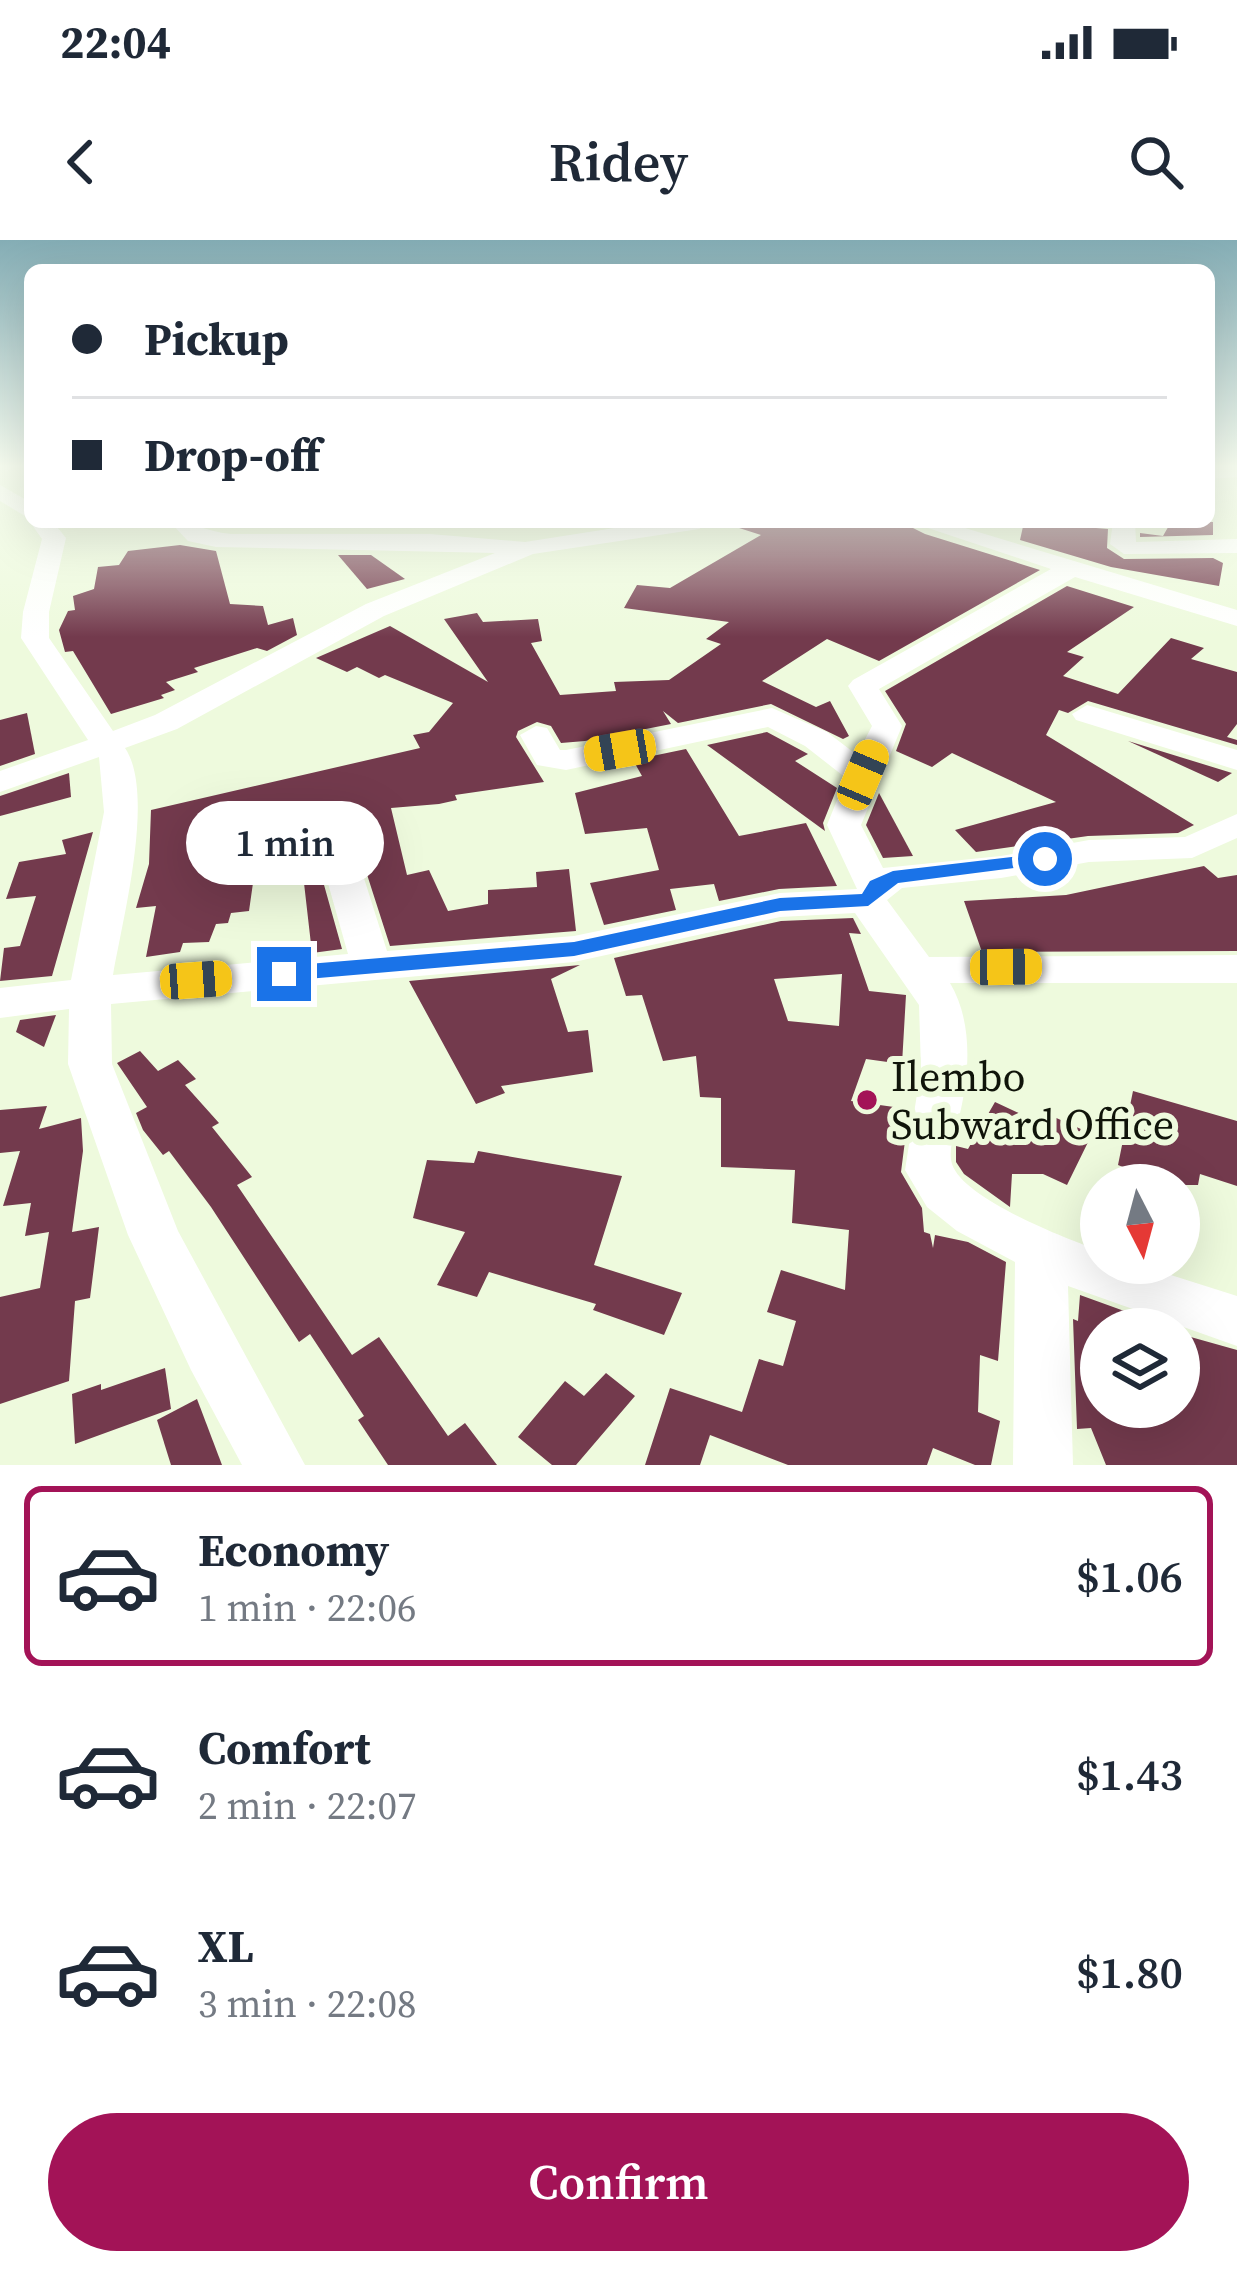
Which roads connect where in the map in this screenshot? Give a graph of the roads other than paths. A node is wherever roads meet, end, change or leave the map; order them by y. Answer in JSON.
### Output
{"nodes":[{"id":1,"x":46,"y":528,"type":"edge"},
{"id":2,"x":184,"y":528,"type":"edge"},
{"id":3,"x":660,"y":528,"type":"edge"},
{"id":4,"x":940,"y":528,"type":"edge"},
{"id":5,"x":1123,"y":528,"type":"edge"},
{"id":6,"x":1237,"y":546,"type":"edge"},
{"id":7,"x":528,"y":548,"type":"junction"},
{"id":8,"x":1070,"y":568,"type":"junction"},
{"id":9,"x":1237,"y":618,"type":"edge"},
{"id":10,"x":1087,"y":714,"type":"dead end"},
{"id":11,"x":536,"y":735,"type":"dead end"},
{"id":12,"x":110,"y":745,"type":"junction"},
{"id":13,"x":1237,"y":760,"type":"edge"},
{"id":14,"x":863,"y":775,"type":"junction"},
{"id":15,"x":0,"y":782,"type":"edge"},
{"id":16,"x":1237,"y":824,"type":"edge"},
{"id":17,"x":332,"y":834,"type":"dead end"},
{"id":18,"x":873,"y":893,"type":"junction"},
{"id":19,"x":372,"y":968,"type":"junction"},
{"id":20,"x":1237,"y":969,"type":"edge"},
{"id":21,"x":916,"y":971,"type":"junction"},
{"id":22,"x":90,"y":991,"type":"junction"},
{"id":23,"x":0,"y":1004,"type":"edge"},
{"id":24,"x":1041,"y":1250,"type":"junction"},
{"id":25,"x":1237,"y":1321,"type":"edge"},
{"id":26,"x":275,"y":1465,"type":"edge"},
{"id":27,"x":1043,"y":1465,"type":"edge"}],
"edges":[{"from":1,"to":12,"type":"street"},
{"from":2,"to":7,"type":"street"},
{"from":3,"to":7,"type":"street"},
{"from":4,"to":8,"type":"street"},
{"from":5,"to":6,"type":"street"},
{"from":7,"to":12,"type":"street"},
{"from":8,"to":9,"type":"street"},
{"from":8,"to":14,"type":"street"},
{"from":10,"to":13,"type":"street"},
{"from":11,"to":14,"type":"street"},
{"from":12,"to":15,"type":"street"},
{"from":12,"to":22,"type":"street"},
{"from":14,"to":18,"type":"street"},
{"from":16,"to":18,"type":"street"},
{"from":17,"to":19,"type":"street"},
{"from":18,"to":19,"type":"street"},
{"from":18,"to":21,"type":"street"},
{"from":19,"to":22,"type":"street"},
{"from":20,"to":21,"type":"street"},
{"from":21,"to":24,"type":"street"},
{"from":22,"to":23,"type":"street"},
{"from":22,"to":26,"type":"street"},
{"from":24,"to":25,"type":"street"},
{"from":24,"to":27,"type":"street"}]}
